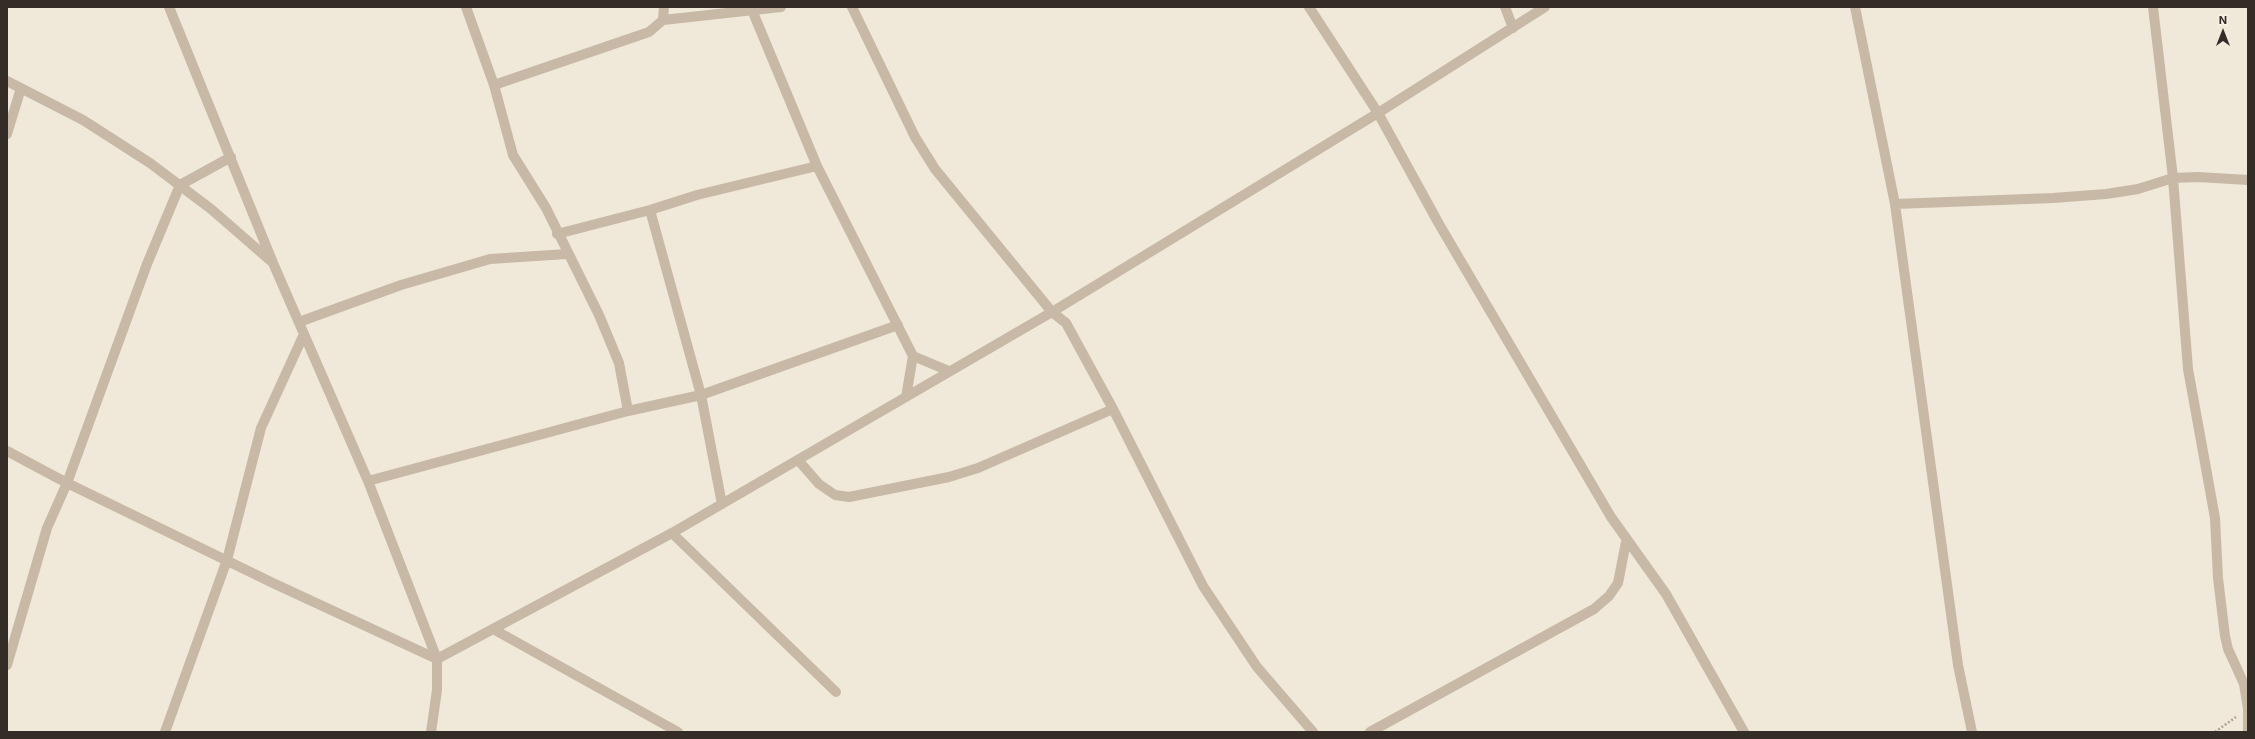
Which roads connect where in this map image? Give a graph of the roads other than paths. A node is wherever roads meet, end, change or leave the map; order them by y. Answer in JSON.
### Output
{"nodes":[{"id":1,"x":169,"y":7,"type":"edge"},
{"id":2,"x":466,"y":7,"type":"edge"},
{"id":3,"x":664,"y":7,"type":"edge"},
{"id":4,"x":781,"y":7,"type":"edge"},
{"id":5,"x":852,"y":7,"type":"edge"},
{"id":6,"x":1310,"y":7,"type":"edge"},
{"id":7,"x":1505,"y":7,"type":"edge"},
{"id":8,"x":1545,"y":7,"type":"edge"},
{"id":9,"x":1855,"y":7,"type":"edge"},
{"id":10,"x":2153,"y":7,"type":"edge"},
{"id":11,"x":752,"y":10,"type":"junction"},
{"id":12,"x":663,"y":20,"type":"junction"},
{"id":13,"x":1513,"y":28,"type":"junction"},
{"id":14,"x":7,"y":81,"type":"edge"},
{"id":15,"x":494,"y":85,"type":"junction"},
{"id":16,"x":21,"y":88,"type":"junction"},
{"id":17,"x":1378,"y":113,"type":"junction"},
{"id":18,"x":7,"y":134,"type":"edge"},
{"id":19,"x":230,"y":157,"type":"junction"},
{"id":20,"x":817,"y":166,"type":"junction"},
{"id":21,"x":2172,"y":178,"type":"junction"},
{"id":22,"x":2248,"y":180,"type":"edge"},
{"id":23,"x":180,"y":186,"type":"junction"},
{"id":24,"x":1894,"y":204,"type":"junction"},
{"id":25,"x":650,"y":210,"type":"junction"},
{"id":26,"x":557,"y":234,"type":"junction"},
{"id":27,"x":567,"y":254,"type":"junction"},
{"id":28,"x":273,"y":263,"type":"junction"},
{"id":29,"x":1052,"y":312,"type":"junction"},
{"id":30,"x":299,"y":322,"type":"junction"},
{"id":31,"x":898,"y":325,"type":"junction"},
{"id":32,"x":304,"y":334,"type":"junction"},
{"id":33,"x":913,"y":356,"type":"junction"},
{"id":34,"x":949,"y":371,"type":"junction"},
{"id":35,"x":701,"y":395,"type":"junction"},
{"id":36,"x":906,"y":397,"type":"junction"},
{"id":37,"x":1113,"y":409,"type":"junction"},
{"id":38,"x":628,"y":411,"type":"junction"},
{"id":39,"x":7,"y":451,"type":"edge"},
{"id":40,"x":798,"y":460,"type":"junction"},
{"id":41,"x":368,"y":480,"type":"junction"},
{"id":42,"x":67,"y":483,"type":"junction"},
{"id":43,"x":722,"y":504,"type":"junction"},
{"id":44,"x":672,"y":533,"type":"junction"},
{"id":45,"x":1626,"y":542,"type":"junction"},
{"id":46,"x":226,"y":560,"type":"junction"},
{"id":47,"x":493,"y":629,"type":"junction"},
{"id":48,"x":437,"y":659,"type":"junction"},
{"id":49,"x":7,"y":664,"type":"edge"},
{"id":50,"x":836,"y":692,"type":"dead end"},
{"id":51,"x":2248,"y":709,"type":"edge"},
{"id":52,"x":165,"y":732,"type":"edge"},
{"id":53,"x":431,"y":732,"type":"edge"},
{"id":54,"x":678,"y":732,"type":"edge"},
{"id":55,"x":1313,"y":732,"type":"edge"},
{"id":56,"x":1370,"y":732,"type":"edge"},
{"id":57,"x":1744,"y":732,"type":"edge"},
{"id":58,"x":1972,"y":732,"type":"edge"},
{"id":59,"x":2248,"y":732,"type":"edge"}],
"edges":[{"from":1,"to":19,"type":"street"},
{"from":2,"to":15,"type":"street"},
{"from":3,"to":12,"type":"street"},
{"from":4,"to":11,"type":"street"},
{"from":5,"to":29,"type":"street"},
{"from":6,"to":17,"type":"street"},
{"from":7,"to":13,"type":"street"},
{"from":8,"to":13,"type":"street"},
{"from":9,"to":24,"type":"street"},
{"from":10,"to":21,"type":"street"},
{"from":11,"to":12,"type":"street"},
{"from":11,"to":20,"type":"street"},
{"from":12,"to":15,"type":"street"},
{"from":13,"to":17,"type":"street"},
{"from":14,"to":16,"type":"street"},
{"from":15,"to":26,"type":"street"},
{"from":16,"to":18,"type":"street"},
{"from":16,"to":23,"type":"street"},
{"from":17,"to":29,"type":"street"},
{"from":17,"to":45,"type":"street"},
{"from":19,"to":23,"type":"street"},
{"from":19,"to":28,"type":"street"},
{"from":20,"to":25,"type":"street"},
{"from":20,"to":31,"type":"street"},
{"from":21,"to":22,"type":"street"},
{"from":21,"to":24,"type":"street"},
{"from":21,"to":51,"type":"street"},
{"from":23,"to":28,"type":"street"},
{"from":23,"to":42,"type":"street"},
{"from":24,"to":58,"type":"street"},
{"from":25,"to":26,"type":"street"},
{"from":25,"to":35,"type":"street"},
{"from":26,"to":27,"type":"street"},
{"from":27,"to":30,"type":"street"},
{"from":27,"to":38,"type":"street"},
{"from":28,"to":30,"type":"street"},
{"from":29,"to":34,"type":"street"},
{"from":29,"to":37,"type":"street"},
{"from":30,"to":32,"type":"street"},
{"from":31,"to":33,"type":"street"},
{"from":31,"to":35,"type":"street"},
{"from":32,"to":41,"type":"street"},
{"from":32,"to":46,"type":"street"},
{"from":33,"to":34,"type":"street"},
{"from":33,"to":36,"type":"street"},
{"from":34,"to":36,"type":"street"},
{"from":35,"to":38,"type":"street"},
{"from":35,"to":43,"type":"street"},
{"from":36,"to":40,"type":"street"},
{"from":37,"to":40,"type":"street"},
{"from":37,"to":55,"type":"street"},
{"from":38,"to":41,"type":"street"},
{"from":39,"to":42,"type":"street"},
{"from":40,"to":43,"type":"street"},
{"from":41,"to":48,"type":"street"},
{"from":42,"to":46,"type":"street"},
{"from":42,"to":49,"type":"street"},
{"from":43,"to":44,"type":"street"},
{"from":44,"to":47,"type":"street"},
{"from":44,"to":50,"type":"street"},
{"from":45,"to":56,"type":"street"},
{"from":45,"to":57,"type":"street"},
{"from":46,"to":48,"type":"street"},
{"from":46,"to":52,"type":"street"},
{"from":47,"to":48,"type":"street"},
{"from":47,"to":54,"type":"street"},
{"from":48,"to":53,"type":"street"},
{"from":51,"to":59,"type":"street"}]}
